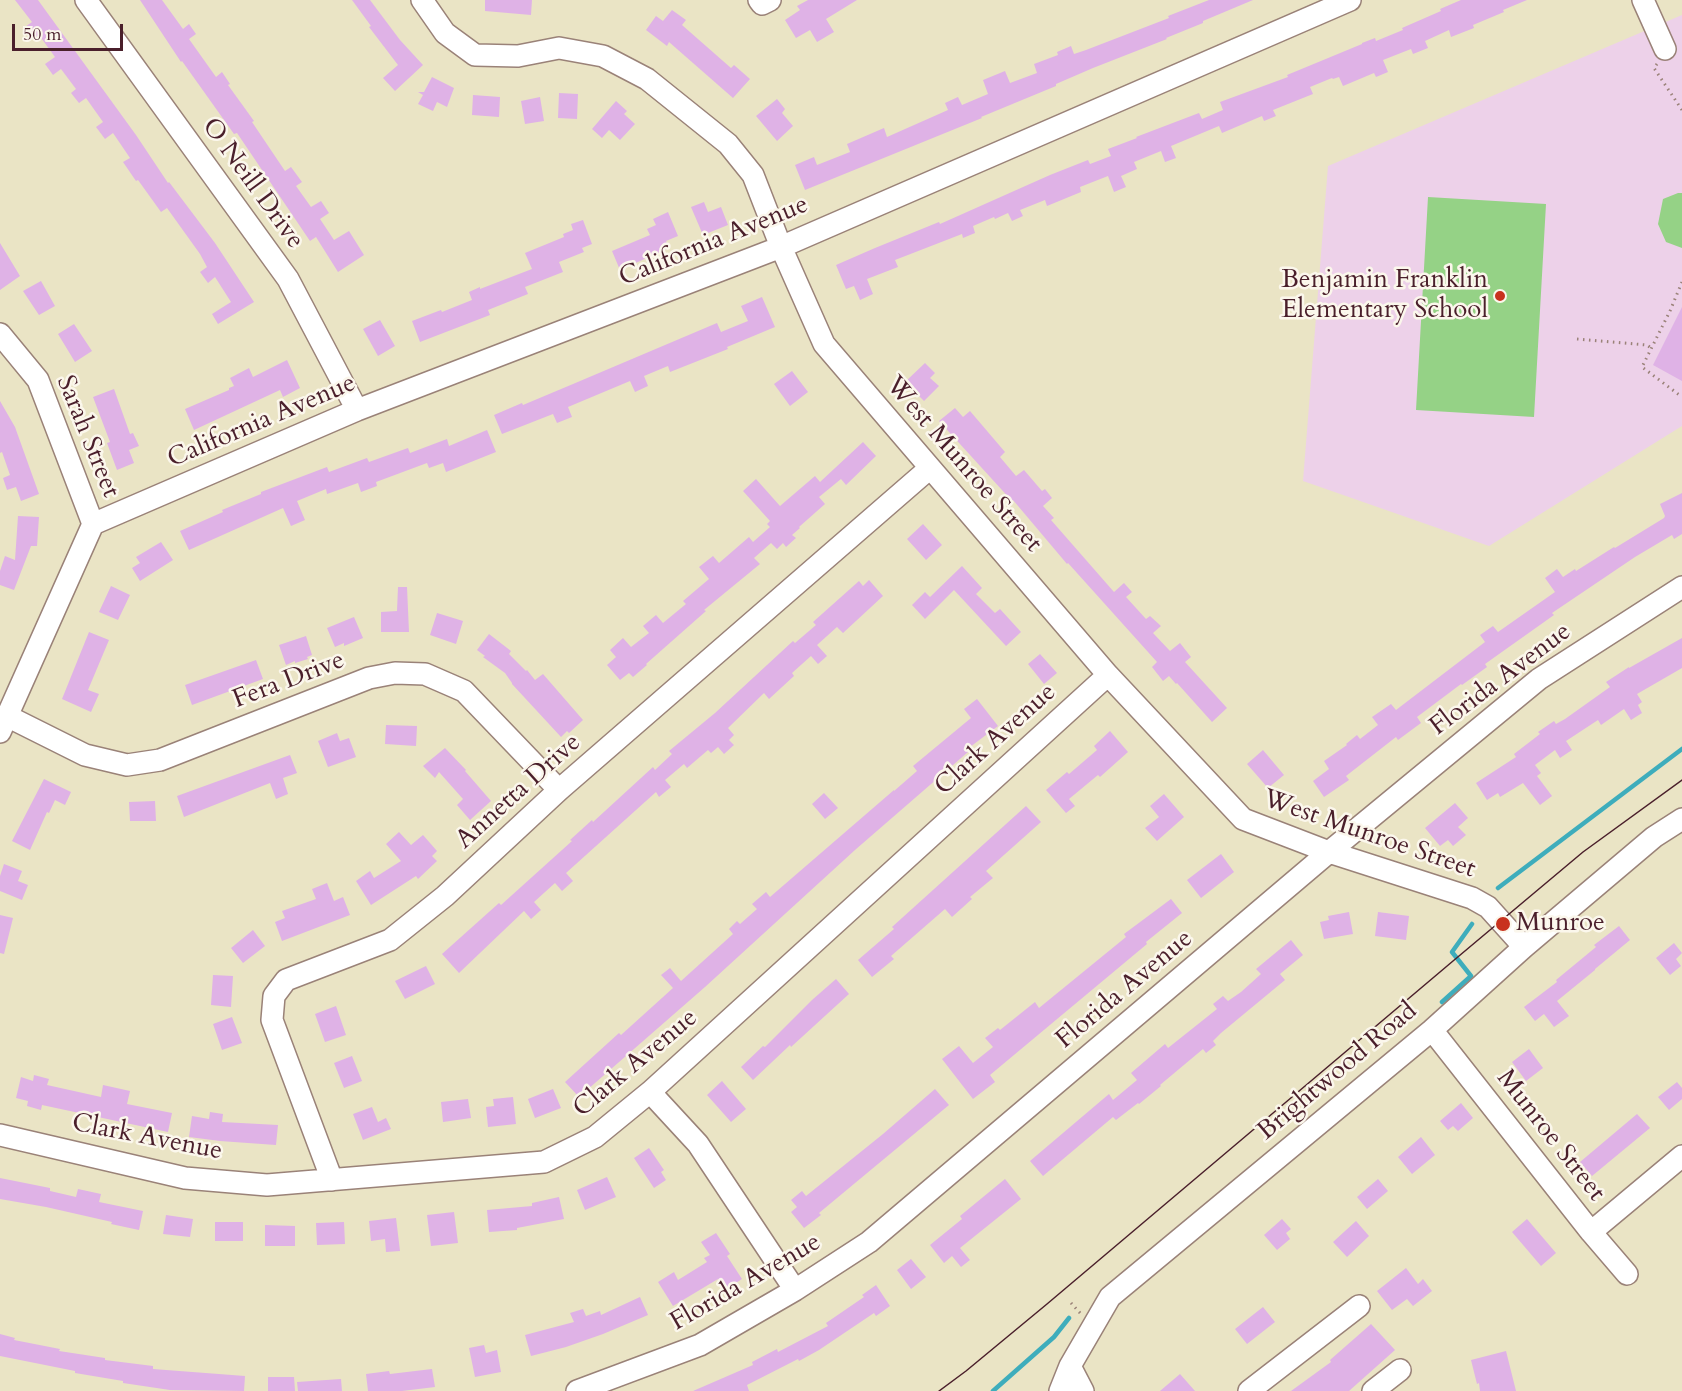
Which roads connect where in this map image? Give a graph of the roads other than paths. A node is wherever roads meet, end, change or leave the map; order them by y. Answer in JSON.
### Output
{"nodes":[{"id":1,"x":86,"y":0,"type":"edge"},
{"id":2,"x":422,"y":0,"type":"edge"},
{"id":3,"x":1350,"y":0,"type":"edge"},
{"id":4,"x":1643,"y":0,"type":"edge"},
{"id":5,"x":1665,"y":50,"type":"road end"},
{"id":6,"x":781,"y":247,"type":"junction"},
{"id":7,"x":0,"y":334,"type":"edge"},
{"id":8,"x":357,"y":410,"type":"junction"},
{"id":9,"x":930,"y":468,"type":"junction"},
{"id":10,"x":93,"y":524,"type":"junction"},
{"id":11,"x":1682,"y":587,"type":"edge"},
{"id":12,"x":1108,"y":675,"type":"junction"},
{"id":13,"x":4,"y":724,"type":"edge"},
{"id":14,"x":559,"y":790,"type":"junction"},
{"id":15,"x":1682,"y":819,"type":"edge"},
{"id":16,"x":1329,"y":852,"type":"junction"},
{"id":17,"x":1524,"y":947,"type":"junction"},
{"id":18,"x":1432,"y":1030,"type":"junction"},
{"id":19,"x":650,"y":1092,"type":"junction"},
{"id":20,"x":0,"y":1135,"type":"edge"},
{"id":21,"x":1682,"y":1156,"type":"edge"},
{"id":22,"x":332,"y":1180,"type":"junction"},
{"id":23,"x":1591,"y":1232,"type":"junction"},
{"id":24,"x":1628,"y":1274,"type":"dead end"},
{"id":25,"x":795,"y":1290,"type":"junction"},
{"id":26,"x":1359,"y":1306,"type":"dead end"},
{"id":27,"x":1070,"y":1366,"type":"junction"},
{"id":28,"x":1400,"y":1370,"type":"dead end"},
{"id":29,"x":577,"y":1391,"type":"edge"},
{"id":30,"x":1060,"y":1391,"type":"edge"},
{"id":31,"x":1083,"y":1391,"type":"edge"},
{"id":32,"x":1248,"y":1391,"type":"edge"},
{"id":33,"x":1372,"y":1391,"type":"edge"}],
"edges":[{"from":1,"to":8,"type":"street","name":"O Neill Drive"},
{"from":2,"to":6,"type":"street","name":"West Munroe Street"},
{"from":3,"to":6,"type":"street","name":"California Avenue"},
{"from":4,"to":5,"type":"street"},
{"from":6,"to":8,"type":"street","name":"California Avenue"},
{"from":6,"to":9,"type":"street","name":"West Munroe Street"},
{"from":7,"to":10,"type":"street","name":"Sarah Street"},
{"from":8,"to":10,"type":"street","name":"California Avenue"},
{"from":9,"to":12,"type":"street","name":"West Munroe Street"},
{"from":9,"to":14,"type":"street","name":"Annetta Drive"},
{"from":10,"to":13,"type":"street","name":"Sarah Street"},
{"from":11,"to":16,"type":"street","name":"Florida Avenue"},
{"from":12,"to":16,"type":"street","name":"West Munroe Street"},
{"from":12,"to":19,"type":"street","name":"Clark Avenue"},
{"from":13,"to":14,"type":"street","name":"Fera Drive"},
{"from":14,"to":22,"type":"street","name":"Annetta Drive"},
{"from":15,"to":17,"type":"street","name":"Brightwood Road"},
{"from":16,"to":17,"type":"street","name":"West Munroe Street"},
{"from":16,"to":25,"type":"street","name":"Florida Avenue"},
{"from":17,"to":18,"type":"street","name":"Brightwood Road"},
{"from":18,"to":23,"type":"street","name":"Munroe Street"},
{"from":18,"to":27,"type":"street","name":"Brightwood Road"},
{"from":19,"to":22,"type":"street","name":"Clark Avenue"},
{"from":19,"to":25,"type":"street"},
{"from":20,"to":22,"type":"street","name":"Clark Avenue"},
{"from":21,"to":23,"type":"street"},
{"from":23,"to":24,"type":"street","name":"Munroe Street"},
{"from":25,"to":29,"type":"street","name":"Florida Avenue"},
{"from":26,"to":32,"type":"street"},
{"from":27,"to":30,"type":"street","name":"Brightwood Road"},
{"from":27,"to":31,"type":"street"},
{"from":28,"to":33,"type":"street"}]}
